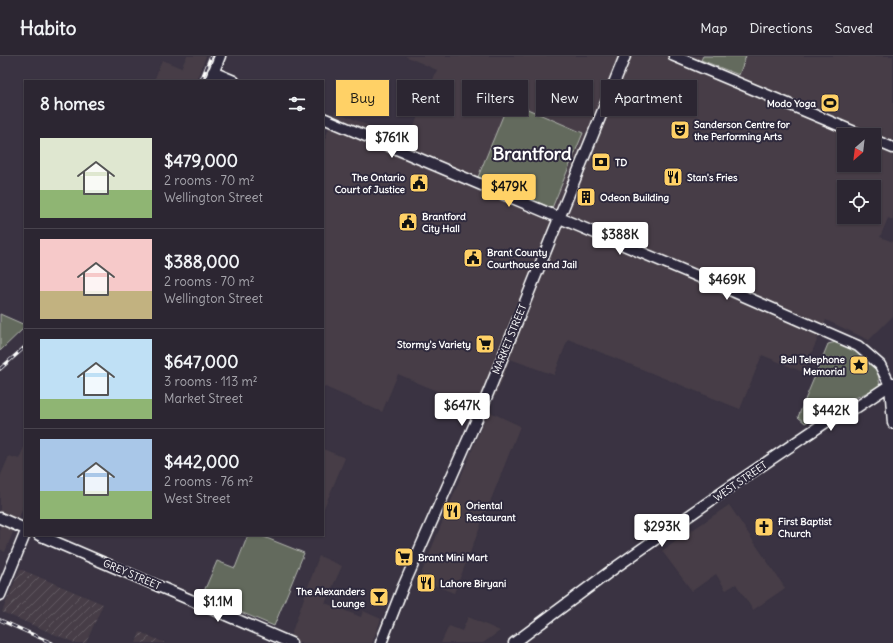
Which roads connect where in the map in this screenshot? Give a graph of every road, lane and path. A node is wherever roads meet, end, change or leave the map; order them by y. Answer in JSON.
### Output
{"nodes":[{"id":1,"x":220,"y":56,"type":"edge"},
{"id":2,"x":625,"y":56,"type":"edge"},
{"id":3,"x":674,"y":56,"type":"edge"},
{"id":4,"x":212,"y":76,"type":"edge"},
{"id":5,"x":230,"y":80,"type":"edge"},
{"id":6,"x":324,"y":118,"type":"edge"},
{"id":7,"x":845,"y":128,"type":"edge"},
{"id":8,"x":881,"y":143,"type":"edge"},
{"id":9,"x":893,"y":148,"type":"edge"},
{"id":10,"x":558,"y":217,"type":"junction"},
{"id":11,"x":892,"y":384,"type":"edge"},
{"id":12,"x":893,"y":423,"type":"edge"},
{"id":13,"x":0,"y":518,"type":"edge"},
{"id":14,"x":24,"y":529,"type":"edge"},
{"id":15,"x":24,"y":536,"type":"edge"},
{"id":16,"x":41,"y":536,"type":"edge"},
{"id":17,"x":0,"y":595,"type":"edge"},
{"id":18,"x":291,"y":643,"type":"edge"},
{"id":19,"x":381,"y":643,"type":"edge"},
{"id":20,"x":514,"y":643,"type":"edge"}],
"edges":[{"from":1,"to":4,"type":"main road"},
{"from":2,"to":10,"type":"main road","name":"MARKET STREET"},
{"from":3,"to":7,"type":"main road"},
{"from":4,"to":5,"type":"main road"},
{"from":6,"to":10,"type":"main road"},
{"from":8,"to":9,"type":"main road"},
{"from":10,"to":11,"type":"main road"},
{"from":10,"to":19,"type":"main road","name":"MARKET STREET"},
{"from":11,"to":12,"type":"main road"},
{"from":11,"to":20,"type":"main road","name":"WEST STREET"},
{"from":13,"to":14,"type":"main road"},
{"from":15,"to":17,"type":"main road"},
{"from":16,"to":18,"type":"main road","name":"GREY STREET"}]}
